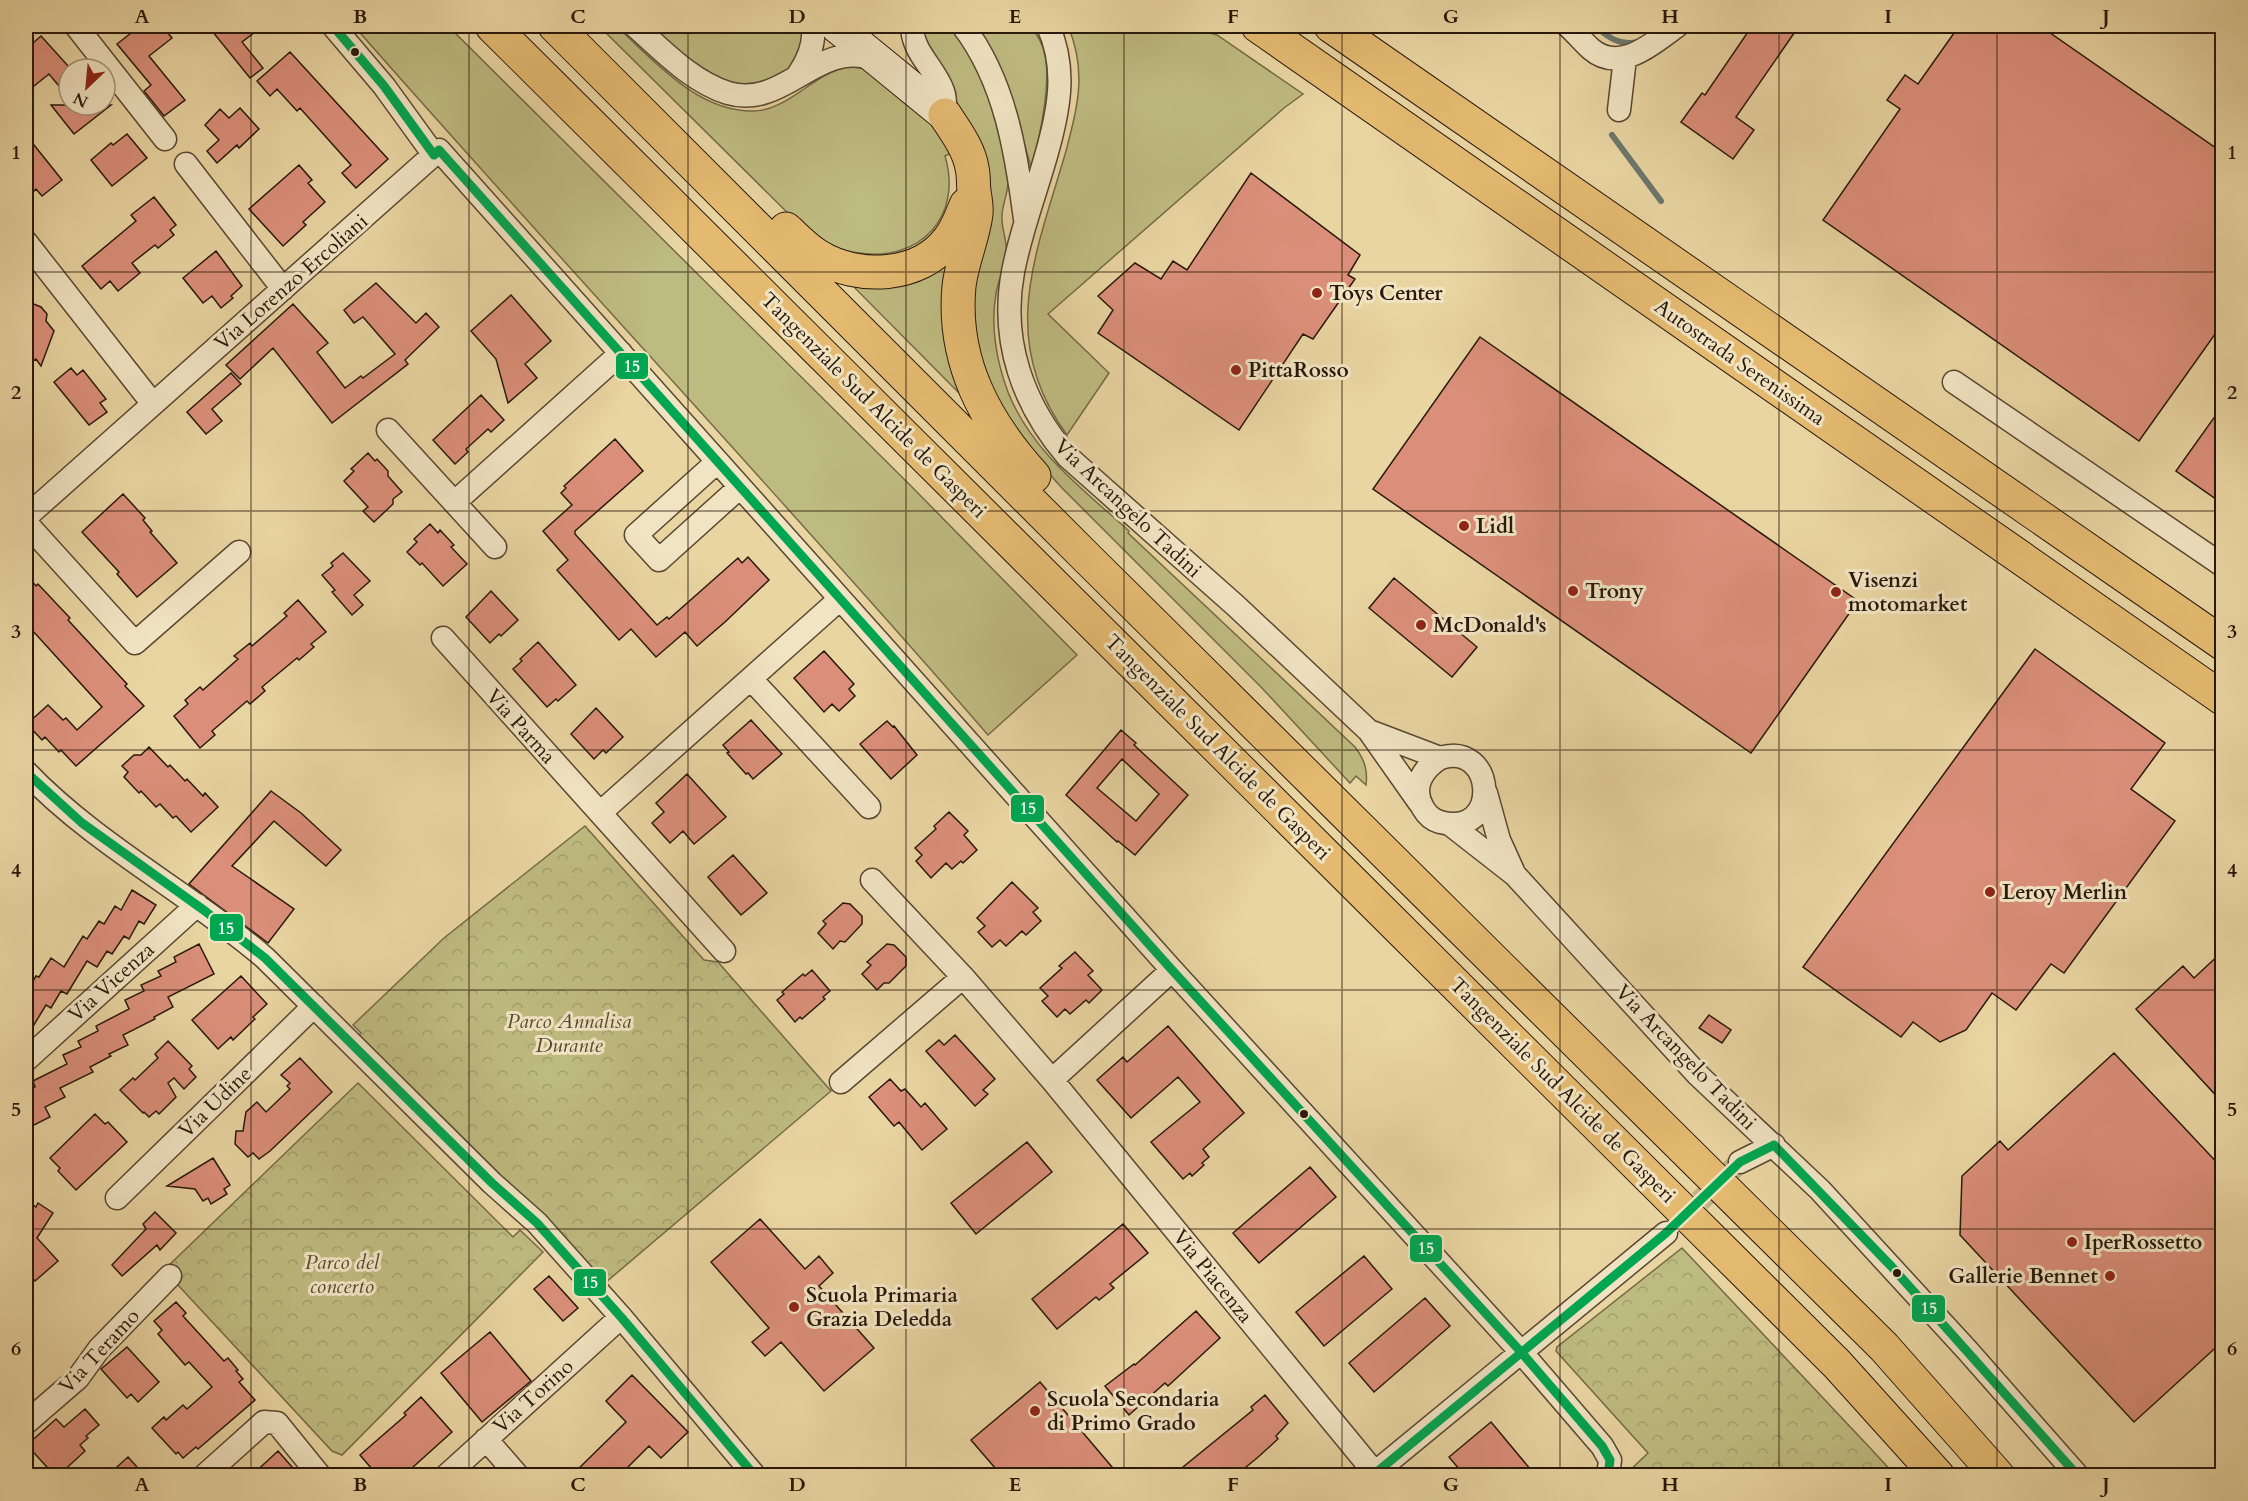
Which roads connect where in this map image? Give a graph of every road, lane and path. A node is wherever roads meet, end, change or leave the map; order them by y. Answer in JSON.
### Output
{"nodes":[{"id":1,"x":76,"y":26,"type":"edge"},
{"id":2,"x":333,"y":26,"type":"edge"},
{"id":3,"x":492,"y":26,"type":"edge"},
{"id":4,"x":555,"y":26,"type":"edge"},
{"id":5,"x":635,"y":26,"type":"edge"},
{"id":6,"x":813,"y":26,"type":"edge"},
{"id":7,"x":836,"y":26,"type":"edge"},
{"id":8,"x":870,"y":26,"type":"edge"},
{"id":9,"x":912,"y":26,"type":"edge"},
{"id":10,"x":963,"y":26,"type":"edge"},
{"id":11,"x":1048,"y":26,"type":"edge"},
{"id":12,"x":1258,"y":26,"type":"edge"},
{"id":13,"x":1331,"y":26,"type":"edge"},
{"id":14,"x":1568,"y":26,"type":"edge"},
{"id":15,"x":1677,"y":26,"type":"edge"},
{"id":16,"x":1625,"y":58,"type":"junction"},
{"id":17,"x":880,"y":62,"type":"junction"},
{"id":18,"x":798,"y":75,"type":"junction"},
{"id":19,"x":1618,"y":110,"type":"dead end"},
{"id":20,"x":945,"y":115,"type":"junction"},
{"id":21,"x":165,"y":139,"type":"dead end"},
{"id":22,"x":673,"y":144,"type":"junction"},
{"id":23,"x":434,"y":155,"type":"junction"},
{"id":24,"x":186,"y":164,"type":"dead end"},
{"id":25,"x":974,"y":190,"type":"junction"},
{"id":26,"x":1026,"y":226,"type":"junction"},
{"id":27,"x":26,"y":242,"type":"edge"},
{"id":28,"x":283,"y":289,"type":"junction"},
{"id":29,"x":621,"y":353,"type":"junction"},
{"id":30,"x":1954,"y":382,"type":"dead end"},
{"id":31,"x":153,"y":404,"type":"junction"},
{"id":32,"x":388,"y":430,"type":"dead end"},
{"id":33,"x":717,"y":462,"type":"junction"},
{"id":34,"x":740,"y":487,"type":"junction"},
{"id":35,"x":454,"y":502,"type":"junction"},
{"id":36,"x":26,"y":517,"type":"edge"},
{"id":37,"x":26,"y":523,"type":"edge"},
{"id":38,"x":495,"y":547,"type":"dead end"},
{"id":39,"x":239,"y":552,"type":"dead end"},
{"id":40,"x":1084,"y":555,"type":"junction"},
{"id":41,"x":2223,"y":565,"type":"edge"},
{"id":42,"x":840,"y":599,"type":"junction"},
{"id":43,"x":443,"y":638,"type":"dead end"},
{"id":44,"x":2223,"y":643,"type":"edge"},
{"id":45,"x":751,"y":679,"type":"junction"},
{"id":46,"x":2223,"y":698,"type":"edge"},
{"id":47,"x":1368,"y":731,"type":"junction"},
{"id":48,"x":1440,"y":758,"type":"junction"},
{"id":49,"x":26,"y":772,"type":"edge"},
{"id":50,"x":1486,"y":793,"type":"junction"},
{"id":51,"x":1419,"y":802,"type":"junction"},
{"id":52,"x":869,"y":807,"type":"dead end"},
{"id":53,"x":600,"y":813,"type":"junction"},
{"id":54,"x":1451,"y":825,"type":"junction"},
{"id":55,"x":1515,"y":875,"type":"junction"},
{"id":56,"x":872,"y":880,"type":"dead end"},
{"id":57,"x":197,"y":905,"type":"junction"},
{"id":58,"x":724,"y":951,"type":"dead end"},
{"id":59,"x":1172,"y":970,"type":"junction"},
{"id":60,"x":963,"y":977,"type":"junction"},
{"id":61,"x":314,"y":1006,"type":"junction"},
{"id":62,"x":26,"y":1060,"type":"edge"},
{"id":63,"x":1052,"y":1080,"type":"junction"},
{"id":64,"x":841,"y":1082,"type":"dead end"},
{"id":65,"x":1774,"y":1145,"type":"junction"},
{"id":66,"x":1740,"y":1162,"type":"tunnel mouth"},
{"id":67,"x":117,"y":1198,"type":"dead end"},
{"id":68,"x":1666,"y":1233,"type":"tunnel mouth"},
{"id":69,"x":170,"y":1276,"type":"dead end"},
{"id":70,"x":621,"y":1317,"type":"junction"},
{"id":71,"x":1521,"y":1352,"type":"junction"},
{"id":72,"x":26,"y":1423,"type":"edge"},
{"id":73,"x":486,"y":1439,"type":"junction"},
{"id":74,"x":1995,"y":1471,"type":"edge"},
{"id":75,"x":1373,"y":1474,"type":"edge"},
{"id":76,"x":204,"y":1476,"type":"edge"},
{"id":77,"x":320,"y":1476,"type":"edge"},
{"id":78,"x":446,"y":1476,"type":"edge"},
{"id":79,"x":518,"y":1476,"type":"edge"},
{"id":80,"x":755,"y":1476,"type":"edge"},
{"id":81,"x":1608,"y":1476,"type":"edge"},
{"id":82,"x":1938,"y":1476,"type":"edge"},
{"id":83,"x":2078,"y":1476,"type":"edge"}],
"edges":[{"from":1,"to":21,"type":"street"},
{"from":2,"to":23,"type":"street"},
{"from":3,"to":82,"type":"highway","name":"Tangenziale Sud Alcide de Gasperi"},
{"from":4,"to":22,"type":"highway","name":"Tangenziale Sud Alcide de Gasperi"},
{"from":5,"to":18,"type":"street"},
{"from":6,"to":18,"type":"street"},
{"from":7,"to":17,"type":"main road"},
{"from":8,"to":20,"type":"main road"},
{"from":9,"to":20,"type":"street"},
{"from":10,"to":26,"type":"street","name":"Via Arcangelo Tadini"},
{"from":11,"to":26,"type":"street","name":"Via Arcangelo Tadini"},
{"from":12,"to":46,"type":"highway","name":"Autostrada Serenissima"},
{"from":13,"to":44,"type":"highway","name":"Autostrada Serenissima"},
{"from":14,"to":16,"type":"street"},
{"from":15,"to":16,"type":"street"},
{"from":16,"to":19,"type":"street"},
{"from":17,"to":18,"type":"street"},
{"from":17,"to":20,"type":"main road"},
{"from":20,"to":25,"type":"highway"},
{"from":22,"to":25,"type":"highway"},
{"from":22,"to":40,"type":"highway","name":"Tangenziale Sud Alcide de Gasperi"},
{"from":23,"to":28,"type":"street","name":"Via Lorenzo Ercoliani"},
{"from":23,"to":29,"type":"street"},
{"from":24,"to":28,"type":"street"},
{"from":25,"to":40,"type":"highway"},
{"from":26,"to":47,"type":"street","name":"Via Arcangelo Tadini"},
{"from":27,"to":31,"type":"street"},
{"from":28,"to":31,"type":"street","name":"Via Lorenzo Ercoliani"},
{"from":29,"to":33,"type":"street"},
{"from":29,"to":35,"type":"street"},
{"from":30,"to":41,"type":"street"},
{"from":31,"to":36,"type":"street","name":"Via Lorenzo Ercoliani"},
{"from":32,"to":35,"type":"street"},
{"from":33,"to":34,"type":"street"},
{"from":33,"to":34,"type":"street"},
{"from":34,"to":42,"type":"street"},
{"from":35,"to":38,"type":"street"},
{"from":37,"to":39,"type":"street"},
{"from":40,"to":74,"type":"highway","name":"Tangenziale Sud Alcide de Gasperi"},
{"from":42,"to":45,"type":"street"},
{"from":42,"to":59,"type":"street"},
{"from":43,"to":53,"type":"street","name":"Via Parma"},
{"from":45,"to":52,"type":"street"},
{"from":45,"to":53,"type":"street"},
{"from":47,"to":48,"type":"street","name":"Via Arcangelo Tadini"},
{"from":47,"to":51,"type":"street","name":"Via Arcangelo Tadini"},
{"from":48,"to":50,"type":"street","name":"Via Arcangelo Tadini"},
{"from":48,"to":51,"type":"street"},
{"from":49,"to":57,"type":"street"},
{"from":50,"to":54,"type":"street"},
{"from":50,"to":55,"type":"street","name":"Via Arcangelo Tadini"},
{"from":51,"to":54,"type":"street","name":"Via Arcangelo Tadini"},
{"from":53,"to":58,"type":"street","name":"Via Parma"},
{"from":54,"to":55,"type":"street","name":"Via Arcangelo Tadini"},
{"from":55,"to":65,"type":"street","name":"Via Arcangelo Tadini"},
{"from":56,"to":60,"type":"street","name":"Via Piacenza"},
{"from":57,"to":61,"type":"street"},
{"from":57,"to":62,"type":"street","name":"Via Vicenza"},
{"from":59,"to":63,"type":"street"},
{"from":59,"to":71,"type":"street"},
{"from":60,"to":63,"type":"street","name":"Via Piacenza"},
{"from":60,"to":64,"type":"street"},
{"from":61,"to":67,"type":"street","name":"Via Udine"},
{"from":61,"to":70,"type":"street"},
{"from":63,"to":75,"type":"street","name":"Via Piacenza"},
{"from":65,"to":66,"type":"street"},
{"from":65,"to":83,"type":"street","name":"Via Arcangelo Tadini"},
{"from":68,"to":71,"type":"street"},
{"from":69,"to":72,"type":"street","name":"Via Teramo"},
{"from":70,"to":73,"type":"street","name":"Via Torino"},
{"from":70,"to":80,"type":"street"},
{"from":71,"to":75,"type":"street"},
{"from":71,"to":81,"type":"street"},
{"from":73,"to":78,"type":"street","name":"Via Torino"},
{"from":73,"to":79,"type":"street"},
{"from":76,"to":77,"type":"street"}]}
